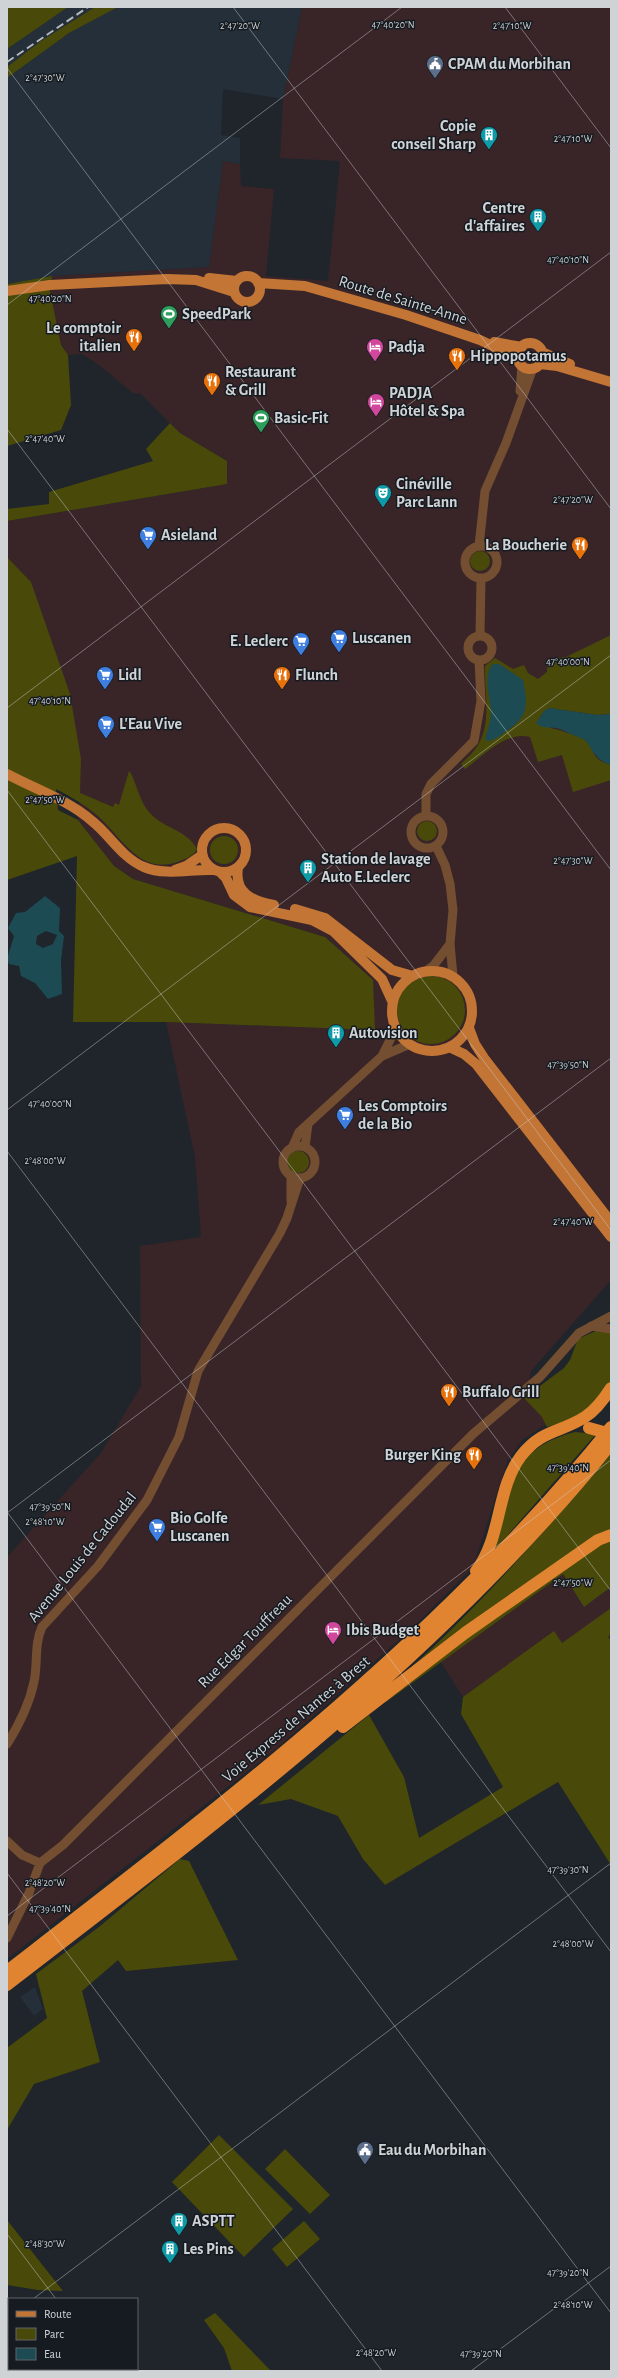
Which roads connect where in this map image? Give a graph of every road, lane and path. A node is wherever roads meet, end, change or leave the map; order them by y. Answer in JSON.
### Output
{"nodes":[{"id":1,"x":167,"y":279,"type":"junction"},
{"id":2,"x":237,"y":281,"type":"junction"},
{"id":3,"x":258,"y":282,"type":"junction"},
{"id":4,"x":317,"y":289,"type":"junction"},
{"id":5,"x":7,"y":291,"type":"edge"},
{"id":6,"x":234,"y":292,"type":"junction"},
{"id":7,"x":258,"y":295,"type":"junction"},
{"id":8,"x":480,"y":340,"type":"junction"},
{"id":9,"x":522,"y":347,"type":"junction"},
{"id":10,"x":542,"y":352,"type":"junction"},
{"id":11,"x":520,"y":362,"type":"junction"},
{"id":12,"x":537,"y":366,"type":"junction"},
{"id":13,"x":587,"y":374,"type":"junction"},
{"id":14,"x":611,"y":382,"type":"edge"},
{"id":15,"x":519,"y":404,"type":"junction"},
{"id":16,"x":478,"y":546,"type":"junction"},
{"id":17,"x":481,"y":578,"type":"junction"},
{"id":18,"x":480,"y":635,"type":"junction"},
{"id":19,"x":479,"y":660,"type":"junction"},
{"id":20,"x":7,"y":774,"type":"edge"},
{"id":21,"x":426,"y":816,"type":"junction"},
{"id":22,"x":436,"y":846,"type":"junction"},
{"id":23,"x":202,"y":855,"type":"junction"},
{"id":24,"x":238,"y":868,"type":"junction"},
{"id":25,"x":171,"y":871,"type":"junction"},
{"id":26,"x":217,"y":871,"type":"junction"},
{"id":27,"x":450,"y":944,"type":"junction"},
{"id":28,"x":426,"y":971,"type":"junction"},
{"id":29,"x":413,"y":976,"type":"junction"},
{"id":30,"x":453,"y":976,"type":"junction"},
{"id":31,"x":393,"y":1003,"type":"junction"},
{"id":32,"x":396,"y":1028,"type":"junction"},
{"id":33,"x":469,"y":1028,"type":"junction"},
{"id":34,"x":410,"y":1044,"type":"junction"},
{"id":35,"x":449,"y":1047,"type":"junction"},
{"id":36,"x":382,"y":1056,"type":"junction"},
{"id":37,"x":308,"y":1124,"type":"junction"},
{"id":38,"x":305,"y":1147,"type":"junction"},
{"id":39,"x":292,"y":1148,"type":"junction"},
{"id":40,"x":295,"y":1176,"type":"junction"},
{"id":41,"x":611,"y":1222,"type":"edge"},
{"id":42,"x":611,"y":1237,"type":"edge"},
{"id":43,"x":611,"y":1316,"type":"edge"},
{"id":44,"x":590,"y":1326,"type":"junction"},
{"id":45,"x":611,"y":1329,"type":"edge"},
{"id":46,"x":611,"y":1388,"type":"edge"},
{"id":47,"x":611,"y":1427,"type":"edge"},
{"id":48,"x":611,"y":1434,"type":"edge"},
{"id":49,"x":611,"y":1444,"type":"edge"},
{"id":50,"x":529,"y":1447,"type":"junction"},
{"id":51,"x":611,"y":1535,"type":"edge"},
{"id":52,"x":413,"y":1640,"type":"junction"},
{"id":53,"x":7,"y":1744,"type":"edge"},
{"id":54,"x":279,"y":1771,"type":"junction"},
{"id":55,"x":7,"y":1841,"type":"edge"},
{"id":56,"x":40,"y":1863,"type":"junction"},
{"id":57,"x":7,"y":1938,"type":"edge"},
{"id":58,"x":7,"y":1971,"type":"edge"},
{"id":59,"x":7,"y":1986,"type":"edge"}],
"edges":[{"from":1,"to":2,"type":"main road"},
{"from":1,"to":5,"type":"main road"},
{"from":1,"to":6,"type":"main road"},
{"from":2,"to":3,"type":"main road"},
{"from":2,"to":6,"type":"main road"},
{"from":3,"to":4,"type":"main road","name":"Route de Sainte-Anne"},
{"from":3,"to":7,"type":"main road"},
{"from":4,"to":7,"type":"main road","name":"Route de Sainte-Anne"},
{"from":4,"to":8,"type":"main road","name":"Route de Sainte-Anne"},
{"from":6,"to":7,"type":"main road"},
{"from":8,"to":9,"type":"main road","name":"Route de Sainte-Anne"},
{"from":8,"to":11,"type":"main road","name":"Route de Sainte-Anne"},
{"from":9,"to":10,"type":"main road","name":"Route de Sainte-Anne"},
{"from":9,"to":11,"type":"main road"},
{"from":10,"to":12,"type":"main road"},
{"from":10,"to":13,"type":"main road"},
{"from":11,"to":12,"type":"main road","name":"Route de Sainte-Anne"},
{"from":11,"to":15,"type":"street"},
{"from":12,"to":13,"type":"main road"},
{"from":12,"to":15,"type":"street"},
{"from":13,"to":14,"type":"main road"},
{"from":15,"to":16,"type":"street"},
{"from":16,"to":17,"type":"street"},
{"from":16,"to":17,"type":"street"},
{"from":17,"to":18,"type":"street"},
{"from":18,"to":19,"type":"street"},
{"from":18,"to":19,"type":"street"},
{"from":19,"to":21,"type":"street"},
{"from":20,"to":25,"type":"main road"},
{"from":21,"to":22,"type":"street"},
{"from":21,"to":22,"type":"street"},
{"from":22,"to":27,"type":"street"},
{"from":23,"to":24,"type":"main road"},
{"from":23,"to":25,"type":"main road"},
{"from":23,"to":26,"type":"main road"},
{"from":24,"to":26,"type":"main road"},
{"from":24,"to":29,"type":"main road"},
{"from":25,"to":26,"type":"main road"},
{"from":26,"to":31,"type":"main road"},
{"from":27,"to":28,"type":"street"},
{"from":27,"to":30,"type":"street"},
{"from":28,"to":29,"type":"main road"},
{"from":28,"to":30,"type":"main road"},
{"from":29,"to":31,"type":"main road"},
{"from":30,"to":33,"type":"main road"},
{"from":31,"to":32,"type":"main road"},
{"from":32,"to":34,"type":"main road"},
{"from":32,"to":36,"type":"street"},
{"from":33,"to":35,"type":"main road"},
{"from":33,"to":41,"type":"main road"},
{"from":34,"to":35,"type":"main road"},
{"from":34,"to":36,"type":"street"},
{"from":35,"to":42,"type":"main road"},
{"from":36,"to":37,"type":"street"},
{"from":37,"to":38,"type":"street"},
{"from":37,"to":39,"type":"street"},
{"from":38,"to":39,"type":"street"},
{"from":38,"to":40,"type":"street"},
{"from":39,"to":40,"type":"street"},
{"from":40,"to":53,"type":"street","name":"Avenue Louis de Cadoudal"},
{"from":43,"to":44,"type":"street","name":"Rue Edgar Touffreau"},
{"from":44,"to":45,"type":"street"},
{"from":44,"to":56,"type":"street","name":"Rue Edgar Touffreau"},
{"from":46,"to":50,"type":"highway"},
{"from":47,"to":52,"type":"highway","name":"Voie Express de Nantes à Brest"},
{"from":48,"to":50,"type":"highway","bridge":true},
{"from":49,"to":54,"type":"highway","name":"Voie Express de Nantes à Brest"},
{"from":50,"to":52,"type":"highway"},
{"from":51,"to":54,"type":"highway"},
{"from":52,"to":58,"type":"highway","name":"Voie Express de Nantes à Brest"},
{"from":54,"to":59,"type":"highway","name":"Voie Express de Nantes à Brest"},
{"from":55,"to":56,"type":"street"},
{"from":56,"to":57,"type":"street"}]}
